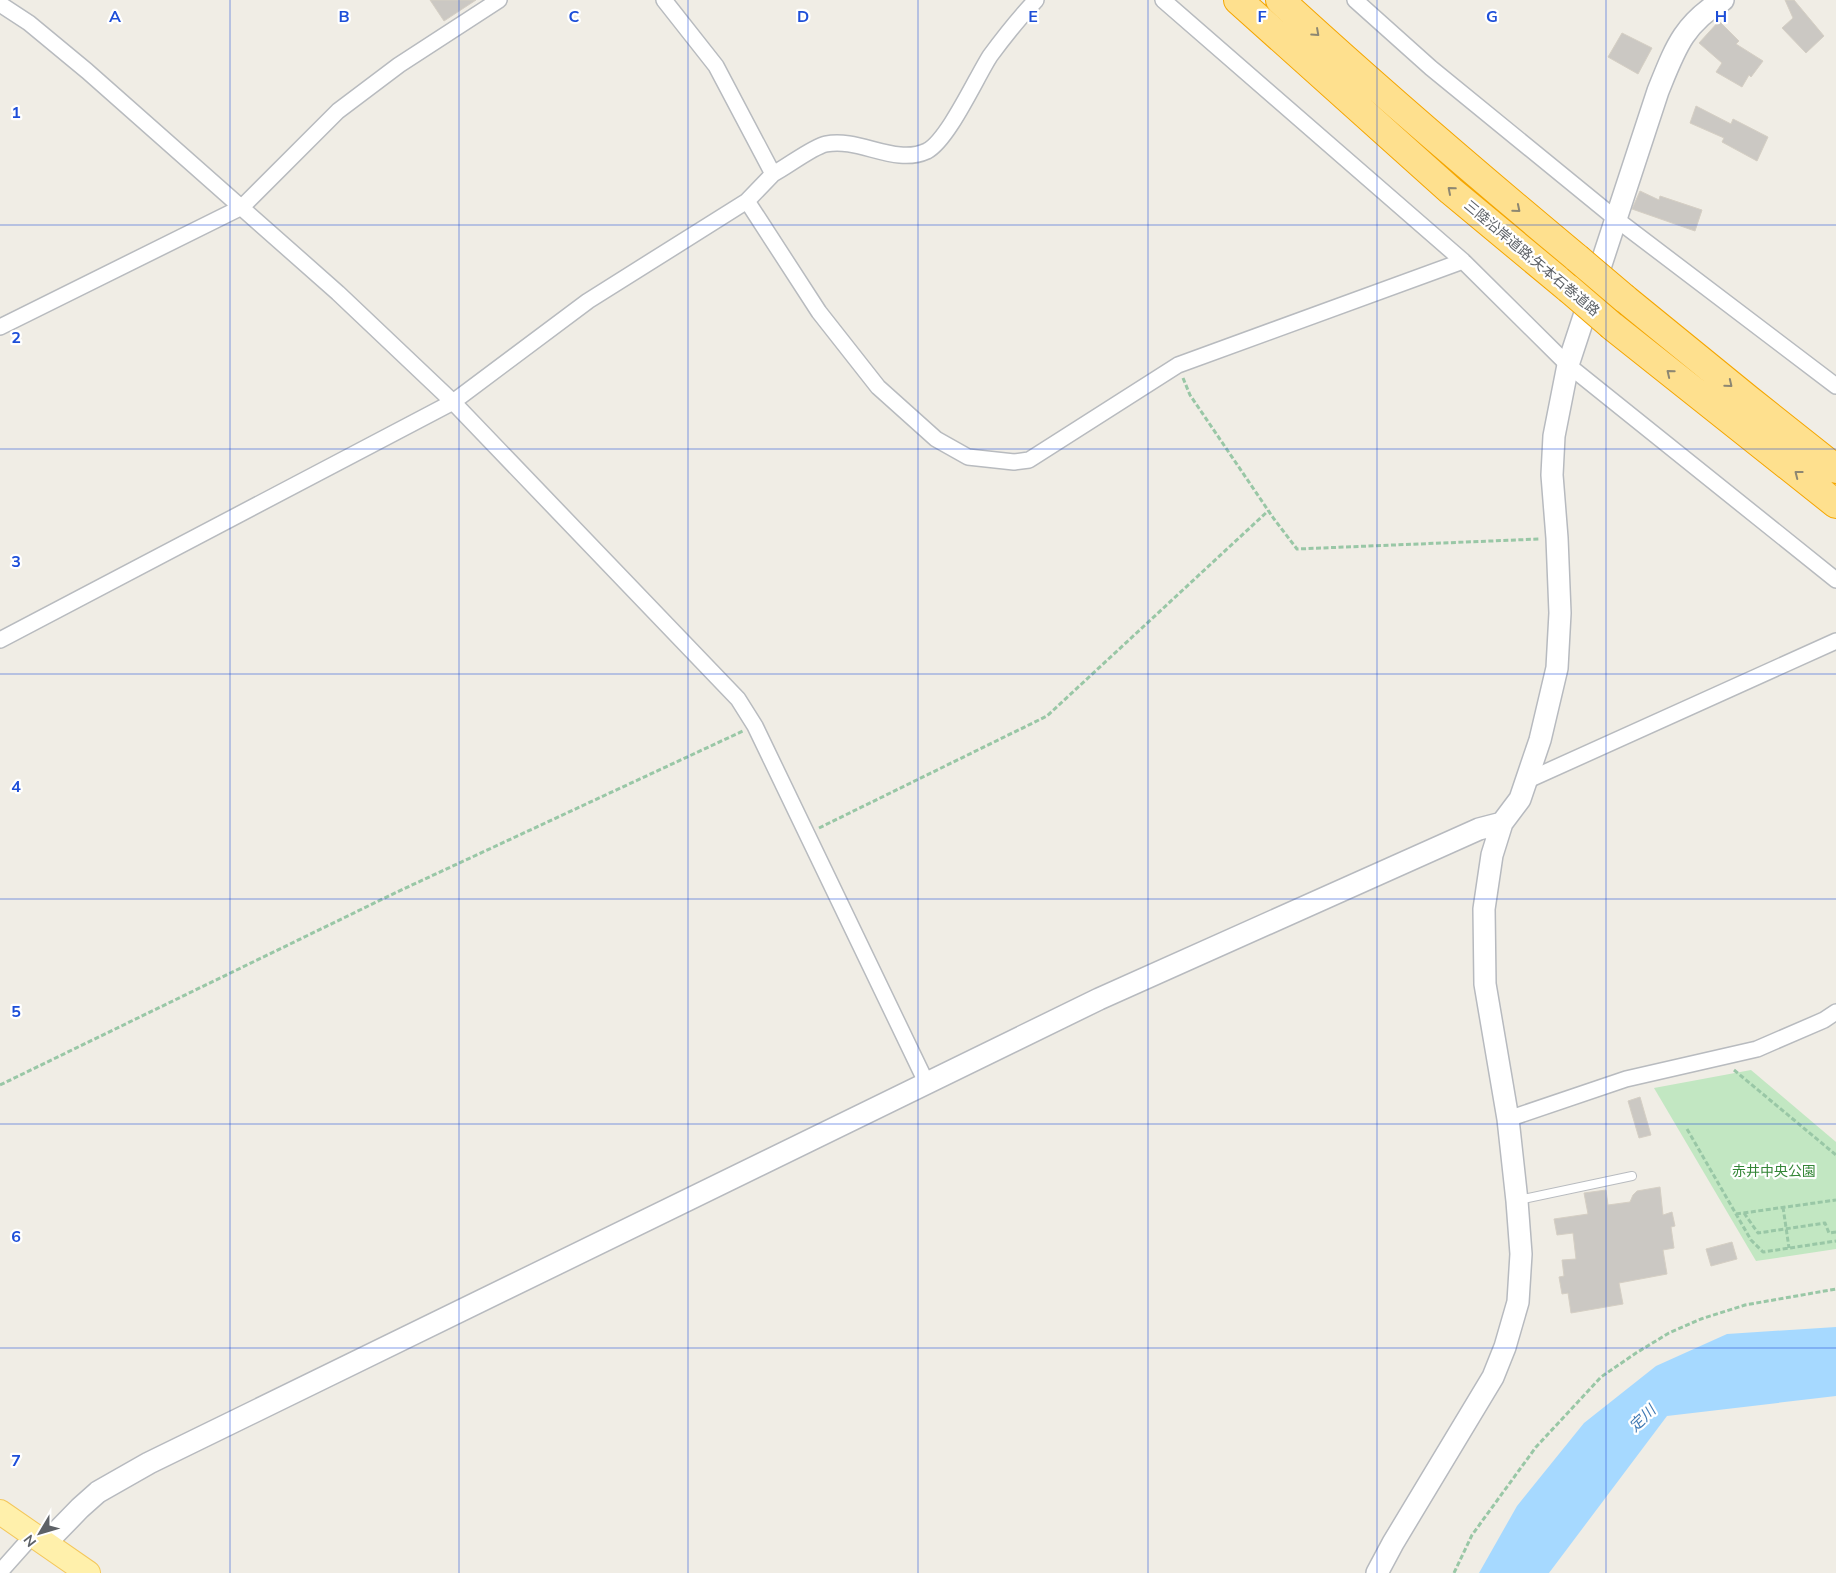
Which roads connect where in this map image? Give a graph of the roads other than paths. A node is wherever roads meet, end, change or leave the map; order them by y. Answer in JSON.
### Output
{"nodes":[{"id":1,"x":499,"y":0,"type":"edge"},
{"id":2,"x":664,"y":0,"type":"edge"},
{"id":3,"x":1036,"y":0,"type":"edge"},
{"id":4,"x":1163,"y":0,"type":"edge"},
{"id":5,"x":1224,"y":0,"type":"edge"},
{"id":6,"x":1238,"y":0,"type":"edge"},
{"id":7,"x":1280,"y":0,"type":"edge"},
{"id":8,"x":1355,"y":0,"type":"edge"},
{"id":9,"x":1723,"y":0,"type":"edge"},
{"id":10,"x":0,"y":4,"type":"edge"},
{"id":11,"x":1336,"y":89,"type":"junction"},
{"id":12,"x":773,"y":174,"type":"junction"},
{"id":13,"x":747,"y":201,"type":"junction"},
{"id":14,"x":242,"y":207,"type":"junction"},
{"id":15,"x":1616,"y":219,"type":"junction"},
{"id":16,"x":1462,"y":261,"type":"junction"},
{"id":17,"x":0,"y":327,"type":"edge"},
{"id":18,"x":1568,"y":365,"type":"junction"},
{"id":19,"x":1836,"y":386,"type":"edge"},
{"id":20,"x":453,"y":402,"type":"junction"},
{"id":21,"x":1836,"y":469,"type":"edge"},
{"id":22,"x":1836,"y":504,"type":"edge"},
{"id":23,"x":1836,"y":580,"type":"edge"},
{"id":24,"x":0,"y":640,"type":"edge"},
{"id":25,"x":1836,"y":641,"type":"edge"},
{"id":26,"x":1526,"y":781,"type":"junction"},
{"id":27,"x":1502,"y":823,"type":"junction"},
{"id":28,"x":1836,"y":1012,"type":"edge"},
{"id":29,"x":927,"y":1084,"type":"junction"},
{"id":30,"x":1508,"y":1119,"type":"junction"},
{"id":31,"x":1632,"y":1176,"type":"dead end"},
{"id":32,"x":1517,"y":1201,"type":"junction"},
{"id":33,"x":0,"y":1512,"type":"edge"},
{"id":34,"x":40,"y":1539,"type":"junction"},
{"id":35,"x":0,"y":1572,"type":"edge"},
{"id":36,"x":88,"y":1573,"type":"edge"},
{"id":37,"x":1377,"y":1573,"type":"edge"}],
"edges":[{"from":1,"to":14,"type":"street"},
{"from":2,"to":12,"type":"street"},
{"from":3,"to":12,"type":"street"},
{"from":4,"to":16,"type":"street"},
{"from":5,"to":11,"type":"highway"},
{"from":6,"to":11,"type":"highway","name":"三陸沿岸道路;矢本石巻道路"},
{"from":7,"to":21,"type":"highway","name":"三陸沿岸道路;矢本石巻道路","one_way":true,"bridge":true},
{"from":8,"to":15,"type":"street"},
{"from":9,"to":15,"type":"street"},
{"from":10,"to":14,"type":"street"},
{"from":22,"to":11,"type":"highway","name":"三陸沿岸道路;矢本石巻道路","one_way":true,"bridge":true},
{"from":12,"to":13,"type":"street"},
{"from":13,"to":16,"type":"street"},
{"from":13,"to":20,"type":"street"},
{"from":14,"to":17,"type":"street"},
{"from":14,"to":20,"type":"street"},
{"from":15,"to":18,"type":"street"},
{"from":15,"to":19,"type":"street"},
{"from":16,"to":18,"type":"street"},
{"from":18,"to":23,"type":"street"},
{"from":18,"to":26,"type":"street"},
{"from":20,"to":24,"type":"street"},
{"from":20,"to":29,"type":"street"},
{"from":25,"to":26,"type":"street"},
{"from":26,"to":27,"type":"street"},
{"from":27,"to":29,"type":"street"},
{"from":27,"to":30,"type":"street"},
{"from":28,"to":30,"type":"street"},
{"from":29,"to":34,"type":"street"},
{"from":30,"to":32,"type":"street"},
{"from":31,"to":32,"type":"lane"},
{"from":32,"to":37,"type":"street"},
{"from":33,"to":34,"type":"main road"},
{"from":34,"to":35,"type":"street"},
{"from":34,"to":36,"type":"main road"}]}
